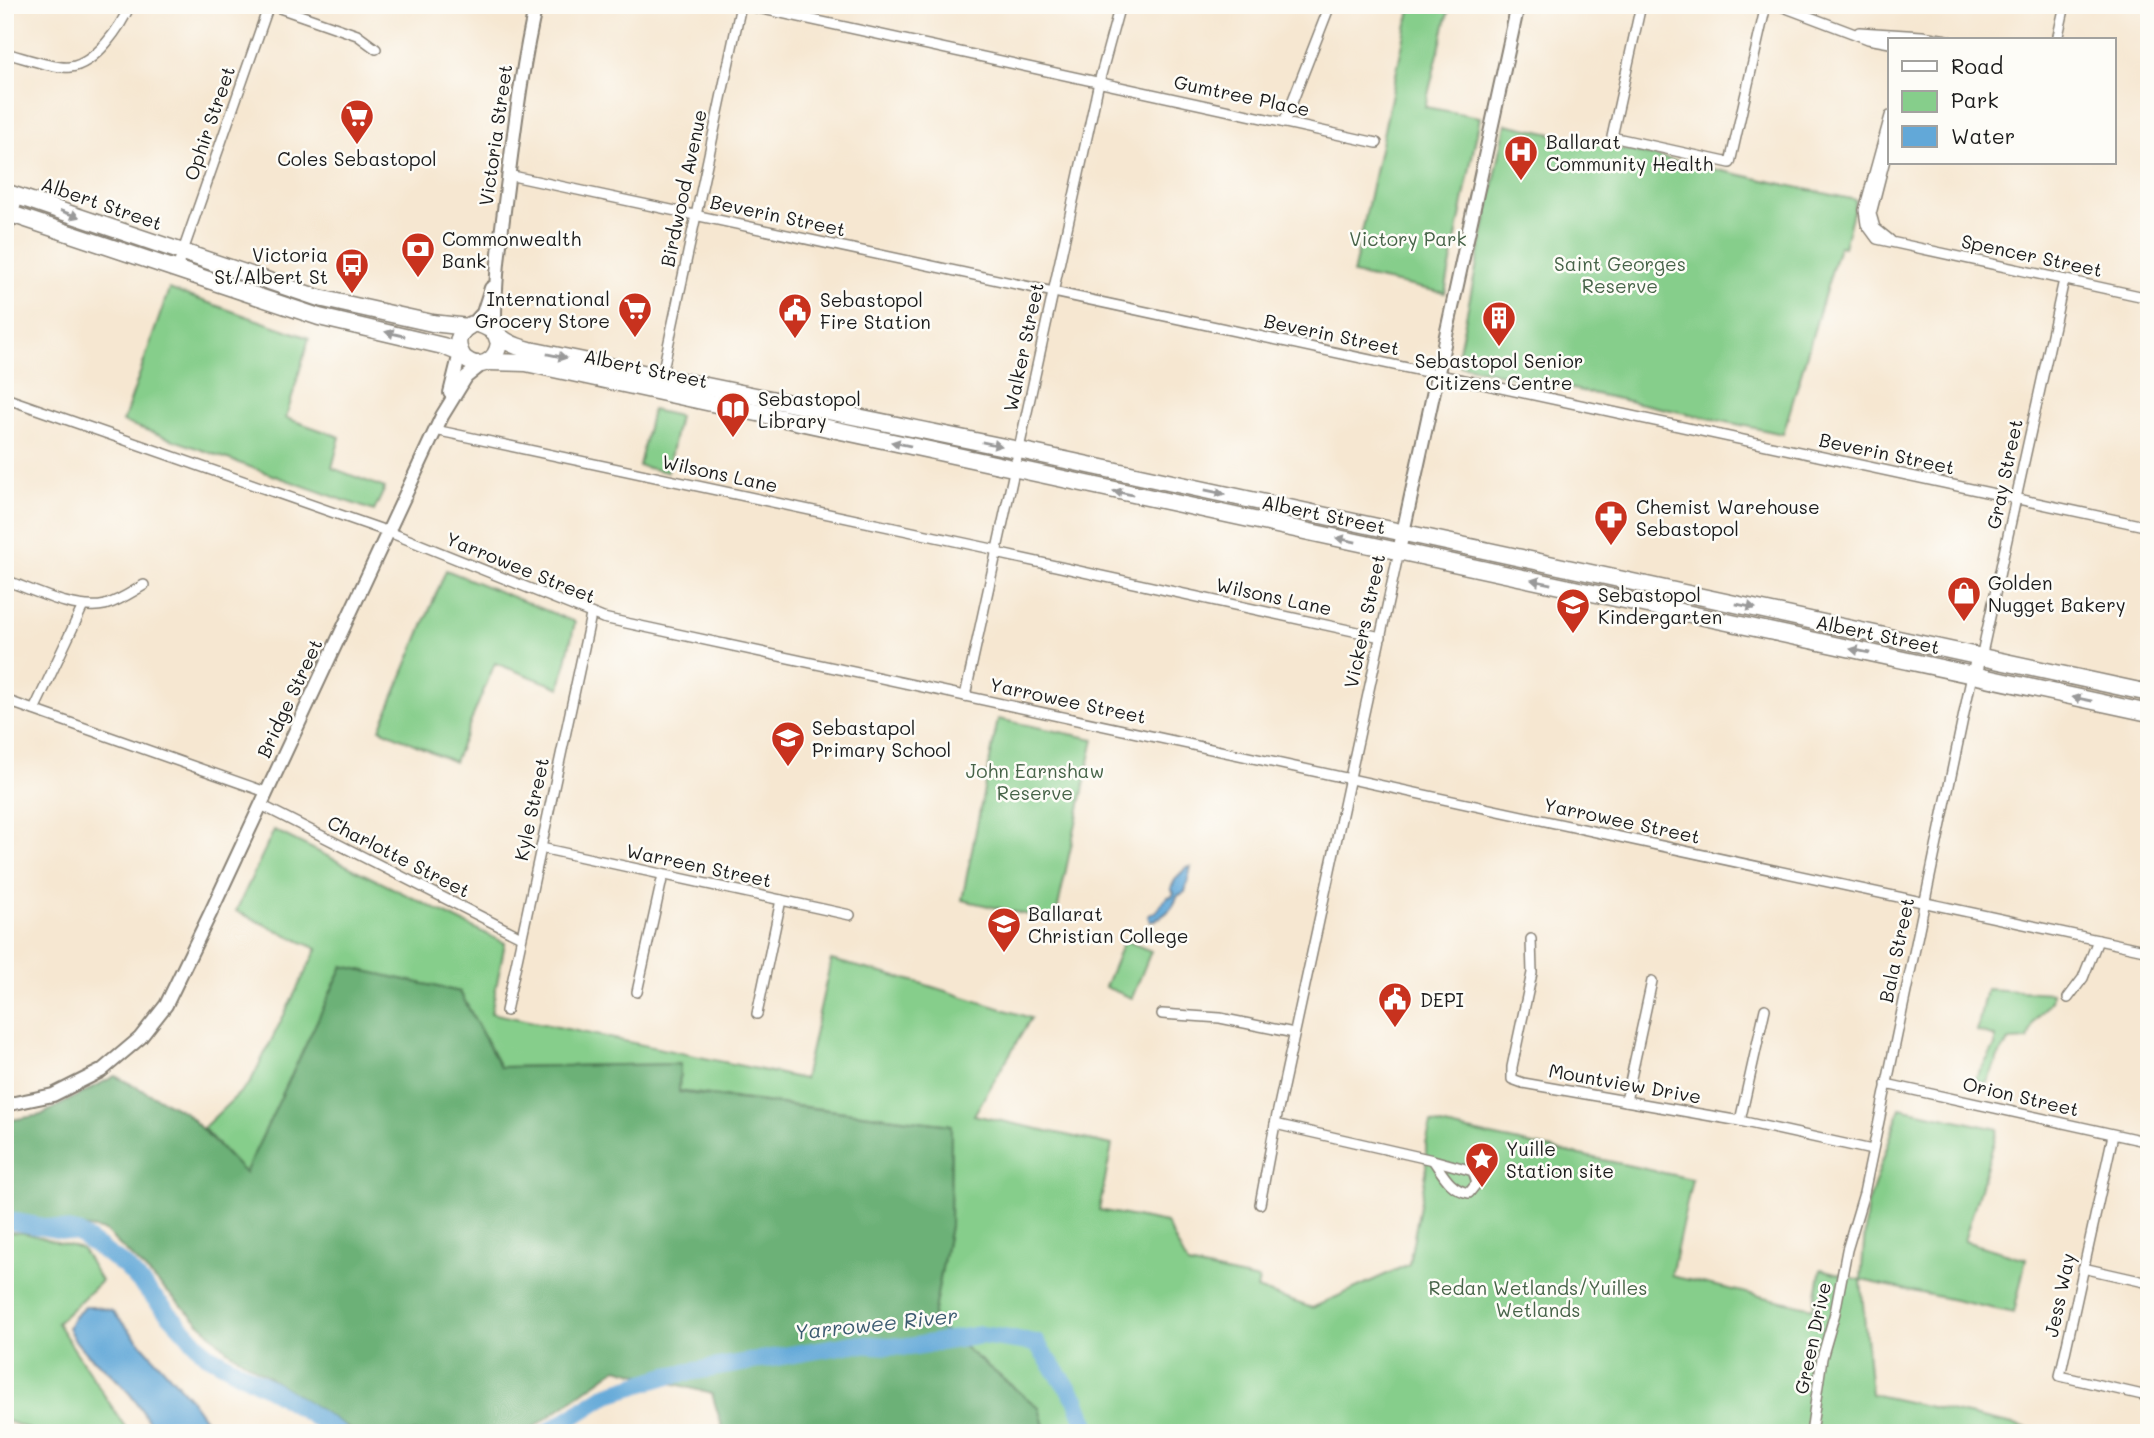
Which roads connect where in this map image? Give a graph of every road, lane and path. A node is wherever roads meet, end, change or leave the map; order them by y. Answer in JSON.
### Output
{"nodes":[{"id":1,"x":130,"y":5,"type":"edge"},
{"id":2,"x":270,"y":5,"type":"edge"},
{"id":3,"x":536,"y":5,"type":"edge"},
{"id":4,"x":742,"y":5,"type":"edge"},
{"id":5,"x":1120,"y":5,"type":"edge"},
{"id":6,"x":1330,"y":5,"type":"edge"},
{"id":7,"x":1518,"y":5,"type":"edge"},
{"id":8,"x":1641,"y":5,"type":"edge"},
{"id":9,"x":1766,"y":5,"type":"edge"},
{"id":10,"x":1778,"y":5,"type":"edge"},
{"id":11,"x":2065,"y":5,"type":"edge"},
{"id":12,"x":1802,"y":9,"type":"edge"},
{"id":13,"x":1844,"y":29,"type":"junction"},
{"id":14,"x":1905,"y":38,"type":"edge"},
{"id":15,"x":2057,"y":38,"type":"edge"},
{"id":16,"x":1888,"y":43,"type":"edge"},
{"id":17,"x":376,"y":49,"type":"dead end"},
{"id":18,"x":5,"y":52,"type":"edge"},
{"id":19,"x":1099,"y":82,"type":"junction"},
{"id":20,"x":1284,"y":123,"type":"junction"},
{"id":21,"x":1888,"y":123,"type":"edge"},
{"id":22,"x":1377,"y":143,"type":"dead end"},
{"id":23,"x":1888,"y":147,"type":"edge"},
{"id":24,"x":509,"y":175,"type":"junction"},
{"id":25,"x":12,"y":194,"type":"edge"},
{"id":26,"x":9,"y":214,"type":"edge"},
{"id":27,"x":695,"y":215,"type":"junction"},
{"id":28,"x":1876,"y":233,"type":"junction"},
{"id":29,"x":5,"y":238,"type":"edge"},
{"id":30,"x":182,"y":253,"type":"junction"},
{"id":31,"x":496,"y":270,"type":"junction"},
{"id":32,"x":176,"y":271,"type":"junction"},
{"id":33,"x":2064,"y":280,"type":"junction"},
{"id":34,"x":1053,"y":292,"type":"junction"},
{"id":35,"x":2149,"y":298,"type":"edge"},
{"id":36,"x":470,"y":326,"type":"junction"},
{"id":37,"x":495,"y":332,"type":"junction"},
{"id":38,"x":460,"y":353,"type":"junction"},
{"id":39,"x":485,"y":363,"type":"junction"},
{"id":40,"x":1438,"y":375,"type":"junction"},
{"id":41,"x":661,"y":379,"type":"junction"},
{"id":42,"x":5,"y":398,"type":"edge"},
{"id":43,"x":442,"y":416,"type":"junction"},
{"id":44,"x":435,"y":430,"type":"junction"},
{"id":45,"x":1019,"y":450,"type":"junction"},
{"id":46,"x":1014,"y":469,"type":"junction"},
{"id":47,"x":2017,"y":499,"type":"junction"},
{"id":48,"x":2149,"y":527,"type":"edge"},
{"id":49,"x":389,"y":532,"type":"junction"},
{"id":50,"x":1404,"y":532,"type":"junction"},
{"id":51,"x":1399,"y":551,"type":"junction"},
{"id":52,"x":996,"y":552,"type":"junction"},
{"id":53,"x":5,"y":580,"type":"edge"},
{"id":54,"x":144,"y":585,"type":"dead end"},
{"id":55,"x":83,"y":606,"type":"junction"},
{"id":56,"x":591,"y":614,"type":"junction"},
{"id":57,"x":1381,"y":638,"type":"junction"},
{"id":58,"x":1979,"y":656,"type":"junction"},
{"id":59,"x":1974,"y":676,"type":"junction"},
{"id":60,"x":2149,"y":693,"type":"edge"},
{"id":61,"x":965,"y":696,"type":"junction"},
{"id":62,"x":5,"y":701,"type":"edge"},
{"id":63,"x":34,"y":710,"type":"junction"},
{"id":64,"x":2149,"y":713,"type":"edge"},
{"id":65,"x":1349,"y":779,"type":"junction"},
{"id":66,"x":266,"y":792,"type":"junction"},
{"id":67,"x":261,"y":804,"type":"junction"},
{"id":68,"x":541,"y":848,"type":"junction"},
{"id":69,"x":663,"y":875,"type":"junction"},
{"id":70,"x":781,"y":900,"type":"junction"},
{"id":71,"x":1923,"y":902,"type":"junction"},
{"id":72,"x":850,"y":915,"type":"dead end"},
{"id":73,"x":521,"y":937,"type":"junction"},
{"id":74,"x":1531,"y":939,"type":"dead end"},
{"id":75,"x":2098,"y":940,"type":"junction"},
{"id":76,"x":2149,"y":951,"type":"edge"},
{"id":77,"x":1652,"y":981,"type":"dead end"},
{"id":78,"x":637,"y":992,"type":"dead end"},
{"id":79,"x":2068,"y":998,"type":"dead end"},
{"id":80,"x":1765,"y":1009,"type":"dead end"},
{"id":81,"x":506,"y":1011,"type":"dead end"},
{"id":82,"x":757,"y":1014,"type":"dead end"},
{"id":83,"x":1162,"y":1014,"type":"dead end"},
{"id":84,"x":1294,"y":1033,"type":"junction"},
{"id":85,"x":1886,"y":1084,"type":"junction"},
{"id":86,"x":1626,"y":1101,"type":"junction"},
{"id":87,"x":5,"y":1105,"type":"edge"},
{"id":88,"x":1740,"y":1121,"type":"junction"},
{"id":89,"x":1275,"y":1124,"type":"junction"},
{"id":90,"x":2113,"y":1135,"type":"junction"},
{"id":91,"x":2149,"y":1142,"type":"edge"},
{"id":92,"x":1872,"y":1150,"type":"junction"},
{"id":93,"x":1433,"y":1160,"type":"junction"},
{"id":94,"x":1260,"y":1204,"type":"dead end"},
{"id":95,"x":1847,"y":1250,"type":"joint"},
{"id":96,"x":2083,"y":1268,"type":"junction"},
{"id":97,"x":2149,"y":1283,"type":"edge"},
{"id":98,"x":2147,"y":1396,"type":"dead end"},
{"id":99,"x":1811,"y":1433,"type":"edge"}],
"edges":[{"from":1,"to":18,"type":"street"},
{"from":2,"to":17,"type":"street"},
{"from":2,"to":30,"type":"street","name":"Ophir Street"},
{"from":3,"to":24,"type":"main road","name":"Victoria Street"},
{"from":4,"to":19,"type":"street"},
{"from":4,"to":27,"type":"street","name":"Birdwood Avenue"},
{"from":5,"to":19,"type":"street","name":"Walker Street"},
{"from":6,"to":20,"type":"street"},
{"from":7,"to":40,"type":"main road","name":"Vickers Street"},
{"from":8,"to":9,"type":"street"},
{"from":10,"to":12,"type":"street"},
{"from":11,"to":15,"type":"street"},
{"from":12,"to":13,"type":"street"},
{"from":13,"to":14,"type":"street"},
{"from":13,"to":16,"type":"street"},
{"from":19,"to":20,"type":"street","name":"Gumtree Place"},
{"from":19,"to":34,"type":"street","name":"Walker Street"},
{"from":20,"to":22,"type":"street","name":"Gumtree Place"},
{"from":21,"to":28,"type":"street"},
{"from":23,"to":28,"type":"street"},
{"from":24,"to":27,"type":"street","name":"Beverin Street"},
{"from":24,"to":31,"type":"main road","name":"Victoria Street"},
{"from":25,"to":26,"type":"street"},
{"from":25,"to":30,"type":"highway","name":"Albert Street","one_way":true},
{"from":26,"to":29,"type":"street"},
{"from":26,"to":32,"type":"highway","name":"Albert Street"},
{"from":27,"to":34,"type":"street","name":"Beverin Street"},
{"from":27,"to":41,"type":"street","name":"Birdwood Avenue"},
{"from":28,"to":33,"type":"street","name":"Spencer Street"},
{"from":30,"to":32,"type":"street","name":"Ophir Street"},
{"from":30,"to":36,"type":"highway","name":"Albert Street"},
{"from":31,"to":36,"type":"main road","name":"Victoria Street"},
{"from":31,"to":37,"type":"main road","name":"Victoria Street"},
{"from":38,"to":32,"type":"highway","name":"Albert Street","one_way":true},
{"from":33,"to":35,"type":"street","name":"Spencer Street"},
{"from":33,"to":47,"type":"street","name":"Gray Street"},
{"from":34,"to":40,"type":"street","name":"Beverin Street"},
{"from":34,"to":45,"type":"street","name":"Walker Street"},
{"from":36,"to":37,"type":"highway"},
{"from":36,"to":38,"type":"highway"},
{"from":37,"to":39,"type":"highway"},
{"from":37,"to":41,"type":"highway","name":"Albert Street","one_way":true},
{"from":38,"to":39,"type":"highway"},
{"from":38,"to":43,"type":"main road"},
{"from":39,"to":43,"type":"main road"},
{"from":46,"to":39,"type":"highway","name":"Albert Street","one_way":true},
{"from":40,"to":47,"type":"street","name":"Beverin Street"},
{"from":40,"to":50,"type":"main road","name":"Vickers Street"},
{"from":41,"to":45,"type":"highway","name":"Albert Street","one_way":true},
{"from":42,"to":49,"type":"street","name":"Yarrowee Street"},
{"from":43,"to":44,"type":"main road","name":"Bridge Street"},
{"from":44,"to":49,"type":"main road","name":"Bridge Street"},
{"from":44,"to":52,"type":"street","name":"Wilsons Lane"},
{"from":45,"to":46,"type":"street","name":"Walker Street"},
{"from":45,"to":50,"type":"highway","name":"Albert Street","one_way":true},
{"from":51,"to":46,"type":"highway","name":"Albert Street","one_way":true},
{"from":46,"to":52,"type":"street","name":"Walker Street"},
{"from":47,"to":48,"type":"street","name":"Beverin Street"},
{"from":47,"to":58,"type":"street","name":"Gray Street"},
{"from":49,"to":56,"type":"street","name":"Yarrowee Street"},
{"from":49,"to":66,"type":"main road","name":"Bridge Street"},
{"from":50,"to":51,"type":"main road","name":"Vickers Street"},
{"from":50,"to":58,"type":"highway","name":"Albert Street","one_way":true},
{"from":51,"to":57,"type":"street","name":"Vickers Street"},
{"from":59,"to":51,"type":"highway","name":"Albert Street","one_way":true},
{"from":52,"to":57,"type":"street","name":"Wilsons Lane"},
{"from":52,"to":61,"type":"street","name":"Walker Street"},
{"from":53,"to":55,"type":"street"},
{"from":54,"to":55,"type":"street"},
{"from":55,"to":63,"type":"street"},
{"from":56,"to":61,"type":"street","name":"Yarrowee Street"},
{"from":56,"to":68,"type":"street","name":"Kyle Street"},
{"from":57,"to":65,"type":"street","name":"Vickers Street"},
{"from":58,"to":59,"type":"street","name":"Gray Street"},
{"from":58,"to":60,"type":"highway","name":"Albert Street"},
{"from":64,"to":59,"type":"highway","name":"Albert Street","one_way":true},
{"from":59,"to":71,"type":"street","name":"Bala Street"},
{"from":61,"to":65,"type":"street","name":"Yarrowee Street"},
{"from":62,"to":63,"type":"street"},
{"from":63,"to":66,"type":"street"},
{"from":65,"to":71,"type":"street","name":"Yarrowee Street"},
{"from":65,"to":84,"type":"street","name":"Vickers Street"},
{"from":66,"to":67,"type":"main road","name":"Bridge Street"},
{"from":67,"to":73,"type":"street","name":"Charlotte Street"},
{"from":67,"to":87,"type":"main road","name":"Bridge Street"},
{"from":68,"to":69,"type":"street","name":"Warreen Street"},
{"from":68,"to":73,"type":"street","name":"Kyle Street"},
{"from":69,"to":70,"type":"street","name":"Warreen Street"},
{"from":69,"to":78,"type":"street"},
{"from":70,"to":72,"type":"street","name":"Warreen Street"},
{"from":70,"to":82,"type":"street"},
{"from":71,"to":75,"type":"street","name":"Yarrowee Street"},
{"from":71,"to":85,"type":"street","name":"Bala Street"},
{"from":73,"to":81,"type":"street","name":"Kyle Street"},
{"from":74,"to":86,"type":"street","name":"Mountview Drive"},
{"from":75,"to":76,"type":"street","name":"Yarrowee Street"},
{"from":75,"to":79,"type":"street"},
{"from":77,"to":86,"type":"street"},
{"from":80,"to":88,"type":"street"},
{"from":83,"to":84,"type":"street"},
{"from":84,"to":89,"type":"street","name":"Vickers Street"},
{"from":85,"to":90,"type":"street","name":"Orion Street"},
{"from":85,"to":92,"type":"street","name":"Bala Street"},
{"from":86,"to":88,"type":"street","name":"Mountview Drive"},
{"from":88,"to":92,"type":"street","name":"Mountview Drive"},
{"from":89,"to":93,"type":"street"},
{"from":89,"to":94,"type":"street","name":"Vickers Street"},
{"from":90,"to":91,"type":"street","name":"Orion Street"},
{"from":90,"to":96,"type":"street","name":"Jess Way"},
{"from":92,"to":95,"type":"street","name":"Bala Street"},
{"from":93,"to":93,"type":"street"},
{"from":95,"to":99,"type":"street","name":"Green Drive"},
{"from":96,"to":97,"type":"street"},
{"from":96,"to":98,"type":"street","name":"Jess Way"}]}
